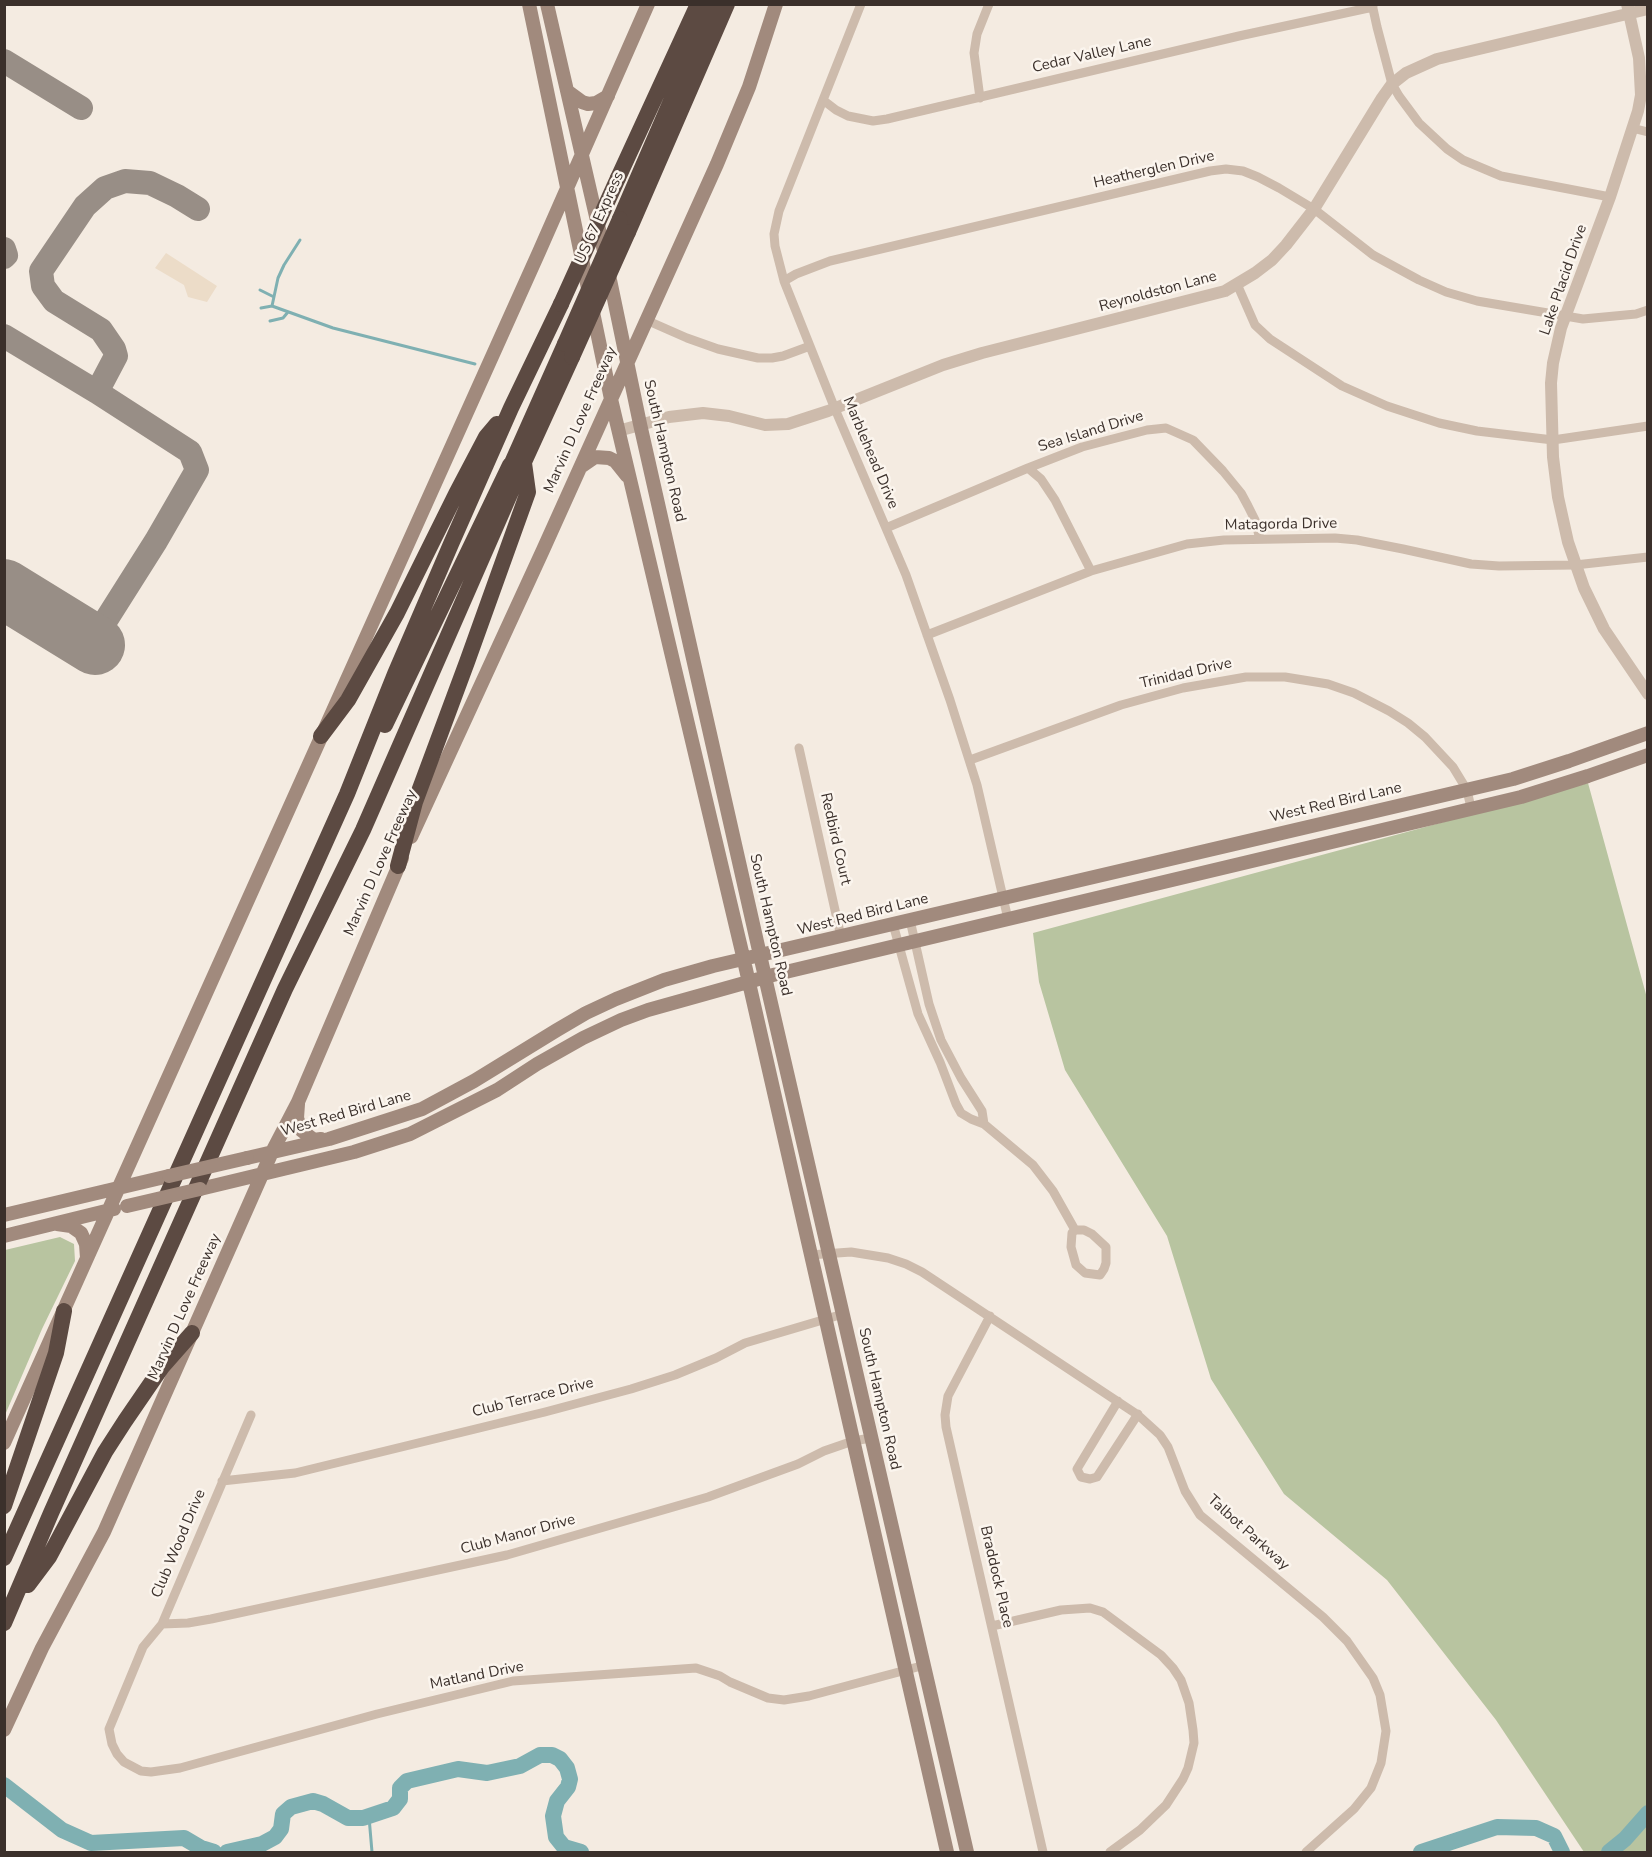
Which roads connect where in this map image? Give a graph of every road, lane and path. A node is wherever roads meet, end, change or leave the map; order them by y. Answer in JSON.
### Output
{"nodes":[{"id":1,"x":529,"y":4,"type":"edge"},
{"id":2,"x":547,"y":4,"type":"edge"},
{"id":3,"x":648,"y":4,"type":"edge"},
{"id":4,"x":698,"y":4,"type":"edge"},
{"id":5,"x":713,"y":4,"type":"edge"},
{"id":6,"x":727,"y":4,"type":"edge"},
{"id":7,"x":776,"y":4,"type":"edge"},
{"id":8,"x":861,"y":4,"type":"edge"},
{"id":9,"x":989,"y":4,"type":"edge"},
{"id":10,"x":1373,"y":6,"type":"edge"},
{"id":11,"x":1628,"y":9,"type":"edge"},
{"id":12,"x":1647,"y":9,"type":"edge"},
{"id":13,"x":1392,"y":84,"type":"junction"},
{"id":14,"x":567,"y":91,"type":"junction"},
{"id":15,"x":608,"y":96,"type":"junction"},
{"id":16,"x":980,"y":98,"type":"junction"},
{"id":17,"x":823,"y":100,"type":"junction"},
{"id":18,"x":1632,"y":128,"type":"junction"},
{"id":19,"x":1647,"y":132,"type":"edge"},
{"id":20,"x":582,"y":153,"type":"junction"},
{"id":21,"x":567,"y":185,"type":"junction"},
{"id":22,"x":1610,"y":197,"type":"junction"},
{"id":23,"x":1314,"y":209,"type":"junction"},
{"id":24,"x":624,"y":226,"type":"junction"},
{"id":25,"x":784,"y":281,"type":"junction"},
{"id":26,"x":1237,"y":284,"type":"junction"},
{"id":27,"x":1647,"y":310,"type":"edge"},
{"id":28,"x":1565,"y":317,"type":"junction"},
{"id":29,"x":646,"y":320,"type":"junction"},
{"id":30,"x":810,"y":346,"type":"junction"},
{"id":31,"x":568,"y":350,"type":"junction"},
{"id":32,"x":627,"y":362,"type":"junction"},
{"id":33,"x":610,"y":399,"type":"junction"},
{"id":34,"x":512,"y":408,"type":"junction"},
{"id":35,"x":835,"y":409,"type":"junction"},
{"id":36,"x":640,"y":424,"type":"junction"},
{"id":37,"x":1647,"y":426,"type":"edge"},
{"id":38,"x":618,"y":431,"type":"junction"},
{"id":39,"x":1552,"y":440,"type":"junction"},
{"id":40,"x":519,"y":445,"type":"junction"},
{"id":41,"x":590,"y":446,"type":"junction"},
{"id":42,"x":524,"y":462,"type":"junction"},
{"id":43,"x":580,"y":468,"type":"junction"},
{"id":44,"x":1028,"y":468,"type":"junction"},
{"id":45,"x":630,"y":480,"type":"junction"},
{"id":46,"x":886,"y":528,"type":"junction"},
{"id":47,"x":1260,"y":539,"type":"junction"},
{"id":48,"x":1647,"y":557,"type":"edge"},
{"id":49,"x":1575,"y":565,"type":"junction"},
{"id":50,"x":1091,"y":571,"type":"junction"},
{"id":51,"x":927,"y":634,"type":"junction"},
{"id":52,"x":691,"y":648,"type":"junction"},
{"id":53,"x":671,"y":653,"type":"junction"},
{"id":54,"x":1647,"y":694,"type":"edge"},
{"id":55,"x":703,"y":700,"type":"junction"},
{"id":56,"x":684,"y":705,"type":"junction"},
{"id":57,"x":1647,"y":733,"type":"edge"},
{"id":58,"x":321,"y":736,"type":"junction"},
{"id":59,"x":799,"y":748,"type":"dead end"},
{"id":60,"x":1647,"y":755,"type":"edge"},
{"id":61,"x":969,"y":760,"type":"junction"},
{"id":62,"x":1467,"y":790,"type":"junction"},
{"id":63,"x":347,"y":794,"type":"junction"},
{"id":64,"x":1471,"y":808,"type":"junction"},
{"id":65,"x":363,"y":830,"type":"junction"},
{"id":66,"x":398,"y":866,"type":"junction"},
{"id":67,"x":1037,"y":890,"type":"junction"},
{"id":68,"x":1003,"y":898,"type":"junction"},
{"id":69,"x":1041,"y":911,"type":"junction"},
{"id":70,"x":1008,"y":919,"type":"junction"},
{"id":71,"x":910,"y":920,"type":"junction"},
{"id":72,"x":893,"y":924,"type":"junction"},
{"id":73,"x":841,"y":937,"type":"junction"},
{"id":74,"x":914,"y":941,"type":"junction"},
{"id":75,"x":898,"y":945,"type":"junction"},
{"id":76,"x":760,"y":956,"type":"junction"},
{"id":77,"x":744,"y":960,"type":"junction"},
{"id":78,"x":765,"y":977,"type":"junction"},
{"id":79,"x":748,"y":981,"type":"junction"},
{"id":80,"x":929,"y":1004,"type":"junction"},
{"id":81,"x":916,"y":1007,"type":"junction"},
{"id":82,"x":557,"y":1030,"type":"junction"},
{"id":83,"x":944,"y":1045,"type":"junction"},
{"id":84,"x":566,"y":1048,"type":"junction"},
{"id":85,"x":935,"y":1051,"type":"junction"},
{"id":86,"x":961,"y":1078,"type":"junction"},
{"id":87,"x":949,"y":1089,"type":"junction"},
{"id":88,"x":298,"y":1102,"type":"junction"},
{"id":89,"x":388,"y":1121,"type":"junction"},
{"id":90,"x":984,"y":1124,"type":"junction"},
{"id":91,"x":329,"y":1138,"type":"junction"},
{"id":92,"x":394,"y":1140,"type":"junction"},
{"id":93,"x":272,"y":1152,"type":"junction"},
{"id":94,"x":263,"y":1173,"type":"junction"},
{"id":95,"x":118,"y":1188,"type":"junction"},
{"id":96,"x":109,"y":1210,"type":"junction"},
{"id":97,"x":4,"y":1215,"type":"edge"},
{"id":98,"x":49,"y":1224,"type":"junction"},
{"id":99,"x":1075,"y":1230,"type":"junction"},
{"id":100,"x":4,"y":1236,"type":"edge"},
{"id":101,"x":829,"y":1254,"type":"junction"},
{"id":102,"x":810,"y":1255,"type":"junction"},
{"id":103,"x":87,"y":1258,"type":"junction"},
{"id":104,"x":64,"y":1311,"type":"junction"},
{"id":105,"x":843,"y":1314,"type":"junction"},
{"id":106,"x":990,"y":1316,"type":"junction"},
{"id":107,"x":825,"y":1320,"type":"junction"},
{"id":108,"x":192,"y":1333,"type":"junction"},
{"id":109,"x":1118,"y":1401,"type":"junction"},
{"id":110,"x":1138,"y":1414,"type":"junction"},
{"id":111,"x":250,"y":1415,"type":"dead end"},
{"id":112,"x":871,"y":1438,"type":"junction"},
{"id":113,"x":853,"y":1441,"type":"junction"},
{"id":114,"x":4,"y":1443,"type":"edge"},
{"id":115,"x":222,"y":1482,"type":"junction"},
{"id":116,"x":4,"y":1506,"type":"edge"},
{"id":117,"x":899,"y":1556,"type":"junction"},
{"id":118,"x":4,"y":1558,"type":"edge"},
{"id":119,"x":880,"y":1560,"type":"junction"},
{"id":120,"x":8,"y":1615,"type":"edge"},
{"id":121,"x":162,"y":1624,"type":"junction"},
{"id":122,"x":992,"y":1626,"type":"junction"},
{"id":123,"x":925,"y":1665,"type":"junction"},
{"id":124,"x":905,"y":1671,"type":"junction"},
{"id":125,"x":129,"y":1681,"type":"joint"},
{"id":126,"x":4,"y":1730,"type":"edge"},
{"id":127,"x":947,"y":1852,"type":"edge"},
{"id":128,"x":967,"y":1852,"type":"edge"},
{"id":129,"x":1043,"y":1852,"type":"edge"},
{"id":130,"x":1110,"y":1852,"type":"edge"},
{"id":131,"x":1306,"y":1852,"type":"edge"}],
"edges":[{"from":1,"to":21,"type":"main road"},
{"from":2,"to":14,"type":"main road","name":"South Hampton Road"},
{"from":3,"to":15,"type":"main road"},
{"from":4,"to":34,"type":"highway","bridge":true},
{"from":5,"to":24,"type":"highway","name":"US 67 Express"},
{"from":6,"to":24,"type":"highway","name":"Marvin D Love Freeway"},
{"from":7,"to":29,"type":"main road","name":"Marvin D Love Freeway"},
{"from":8,"to":17,"type":"street","name":"Marblehead Drive"},
{"from":9,"to":16,"type":"street"},
{"from":10,"to":13,"type":"street"},
{"from":10,"to":16,"type":"street","name":"Cedar Valley Lane"},
{"from":11,"to":12,"type":"street","name":"Reynoldston Lane"},
{"from":11,"to":13,"type":"street","name":"Reynoldston Lane"},
{"from":11,"to":18,"type":"street","name":"Lake Placid Drive"},
{"from":13,"to":22,"type":"street"},
{"from":13,"to":23,"type":"street","name":"Reynoldston Lane"},
{"from":14,"to":15,"type":"main road"},
{"from":14,"to":20,"type":"main road","name":"South Hampton Road"},
{"from":15,"to":20,"type":"main road"},
{"from":16,"to":17,"type":"street","name":"Cedar Valley Lane"},
{"from":17,"to":25,"type":"street","name":"Marblehead Drive"},
{"from":18,"to":19,"type":"street"},
{"from":18,"to":22,"type":"street","name":"Lake Placid Drive"},
{"from":20,"to":21,"type":"main road"},
{"from":20,"to":32,"type":"main road","name":"South Hampton Road"},
{"from":21,"to":33,"type":"main road"},
{"from":21,"to":58,"type":"main road"},
{"from":22,"to":28,"type":"street","name":"Lake Placid Drive"},
{"from":23,"to":25,"type":"street","name":"Heatherglen Drive"},
{"from":23,"to":26,"type":"street","name":"Reynoldston Lane"},
{"from":23,"to":28,"type":"street","name":"Heatherglen Drive"},
{"from":24,"to":31,"type":"highway","name":"Marvin D Love Freeway","bridge":true},
{"from":25,"to":30,"type":"street","name":"Marblehead Drive"},
{"from":26,"to":35,"type":"street","name":"Reynoldston Lane"},
{"from":26,"to":39,"type":"street"},
{"from":27,"to":28,"type":"street","name":"Heatherglen Drive"},
{"from":28,"to":39,"type":"street","name":"Lake Placid Drive"},
{"from":29,"to":30,"type":"street"},
{"from":29,"to":32,"type":"main road","name":"Marvin D Love Freeway"},
{"from":30,"to":35,"type":"street","name":"Marblehead Drive"},
{"from":31,"to":40,"type":"highway"},
{"from":31,"to":42,"type":"highway","name":"Marvin D Love Freeway"},
{"from":32,"to":33,"type":"main road","name":"Marvin D Love Freeway"},
{"from":32,"to":36,"type":"main road","name":"South Hampton Road"},
{"from":33,"to":38,"type":"main road"},
{"from":33,"to":41,"type":"main road","name":"Marvin D Love Freeway"},
{"from":34,"to":58,"type":"highway"},
{"from":34,"to":63,"type":"highway"},
{"from":35,"to":36,"type":"street","name":"Reynoldston Lane"},
{"from":35,"to":46,"type":"street","name":"Marblehead Drive"},
{"from":36,"to":38,"type":"street","name":"Reynoldston Lane"},
{"from":36,"to":52,"type":"main road","name":"South Hampton Road"},
{"from":37,"to":39,"type":"street"},
{"from":38,"to":41,"type":"main road"},
{"from":38,"to":45,"type":"main road"},
{"from":39,"to":49,"type":"street","name":"Lake Placid Drive"},
{"from":40,"to":63,"type":"highway"},
{"from":40,"to":65,"type":"highway"},
{"from":41,"to":43,"type":"main road","name":"Marvin D Love Freeway"},
{"from":42,"to":65,"type":"highway","name":"Marvin D Love Freeway"},
{"from":42,"to":66,"type":"highway"},
{"from":43,"to":45,"type":"main road"},
{"from":43,"to":66,"type":"main road","name":"Marvin D Love Freeway"},
{"from":44,"to":46,"type":"street","name":"Sea Island Drive"},
{"from":44,"to":47,"type":"street","name":"Sea Island Drive"},
{"from":44,"to":50,"type":"street"},
{"from":45,"to":53,"type":"main road"},
{"from":46,"to":51,"type":"street","name":"Marblehead Drive"},
{"from":47,"to":49,"type":"street","name":"Matagorda Drive"},
{"from":47,"to":50,"type":"street","name":"Matagorda Drive"},
{"from":48,"to":49,"type":"street","name":"Matagorda Drive"},
{"from":49,"to":54,"type":"street","name":"Lake Placid Drive"},
{"from":50,"to":51,"type":"street","name":"Matagorda Drive"},
{"from":51,"to":61,"type":"street","name":"Marblehead Drive"},
{"from":52,"to":53,"type":"main road"},
{"from":52,"to":55,"type":"main road","name":"South Hampton Road"},
{"from":53,"to":56,"type":"main road"},
{"from":55,"to":56,"type":"main road"},
{"from":55,"to":76,"type":"main road","name":"South Hampton Road"},
{"from":56,"to":77,"type":"main road"},
{"from":57,"to":62,"type":"main road","name":"West Red Bird Lane"},
{"from":58,"to":95,"type":"main road"},
{"from":59,"to":73,"type":"street","name":"Redbird Court"},
{"from":60,"to":64,"type":"main road"},
{"from":61,"to":62,"type":"street","name":"Trinidad Drive"},
{"from":61,"to":68,"type":"street","name":"Marblehead Drive"},
{"from":62,"to":64,"type":"street","name":"Trinidad Drive"},
{"from":62,"to":67,"type":"main road","name":"West Red Bird Lane"},
{"from":63,"to":118,"type":"highway"},
{"from":64,"to":69,"type":"main road"},
{"from":65,"to":120,"type":"highway","name":"Marvin D Love Freeway"},
{"from":66,"to":88,"type":"main road","name":"Marvin D Love Freeway"},
{"from":67,"to":68,"type":"main road","name":"West Red Bird Lane"},
{"from":67,"to":69,"type":"main road"},
{"from":68,"to":70,"type":"street","name":"Marblehead Drive"},
{"from":68,"to":71,"type":"main road","name":"West Red Bird Lane"},
{"from":69,"to":70,"type":"main road"},
{"from":70,"to":74,"type":"main road"},
{"from":71,"to":72,"type":"main road","name":"West Red Bird Lane"},
{"from":71,"to":74,"type":"street"},
{"from":72,"to":73,"type":"main road","name":"West Red Bird Lane"},
{"from":72,"to":75,"type":"street"},
{"from":73,"to":76,"type":"main road","name":"West Red Bird Lane"},
{"from":74,"to":75,"type":"main road"},
{"from":74,"to":80,"type":"street"},
{"from":75,"to":78,"type":"main road"},
{"from":75,"to":81,"type":"street"},
{"from":76,"to":77,"type":"main road","name":"West Red Bird Lane"},
{"from":76,"to":78,"type":"main road","name":"South Hampton Road"},
{"from":77,"to":79,"type":"main road"},
{"from":77,"to":82,"type":"main road","name":"West Red Bird Lane"},
{"from":78,"to":79,"type":"main road"},
{"from":78,"to":101,"type":"main road","name":"South Hampton Road"},
{"from":79,"to":84,"type":"main road"},
{"from":79,"to":102,"type":"main road"},
{"from":80,"to":81,"type":"street"},
{"from":80,"to":83,"type":"street"},
{"from":81,"to":85,"type":"street"},
{"from":82,"to":84,"type":"main road"},
{"from":82,"to":89,"type":"main road","name":"West Red Bird Lane"},
{"from":83,"to":85,"type":"street"},
{"from":83,"to":86,"type":"street"},
{"from":84,"to":92,"type":"main road"},
{"from":85,"to":87,"type":"street"},
{"from":86,"to":87,"type":"street"},
{"from":86,"to":90,"type":"street"},
{"from":87,"to":90,"type":"street"},
{"from":88,"to":91,"type":"main road"},
{"from":88,"to":93,"type":"main road","name":"Marvin D Love Freeway"},
{"from":89,"to":91,"type":"main road","name":"West Red Bird Lane"},
{"from":89,"to":92,"type":"main road"},
{"from":90,"to":99,"type":"street"},
{"from":91,"to":93,"type":"main road","name":"West Red Bird Lane"},
{"from":92,"to":94,"type":"main road"},
{"from":93,"to":94,"type":"main road","name":"Marvin D Love Freeway"},
{"from":93,"to":95,"type":"main road","name":"West Red Bird Lane","bridge":true},
{"from":94,"to":96,"type":"main road","bridge":true},
{"from":94,"to":108,"type":"main road","name":"Marvin D Love Freeway"},
{"from":95,"to":96,"type":"main road"},
{"from":95,"to":97,"type":"main road","name":"West Red Bird Lane"},
{"from":96,"to":98,"type":"main road"},
{"from":96,"to":103,"type":"main road"},
{"from":98,"to":100,"type":"main road"},
{"from":98,"to":103,"type":"main road"},
{"from":99,"to":99,"type":"street"},
{"from":101,"to":102,"type":"street","name":"Talbot Parkway"},
{"from":101,"to":105,"type":"main road","name":"South Hampton Road"},
{"from":101,"to":106,"type":"street","name":"Talbot Parkway"},
{"from":102,"to":107,"type":"main road"},
{"from":103,"to":104,"type":"main road"},
{"from":104,"to":114,"type":"main road"},
{"from":104,"to":116,"type":"highway"},
{"from":105,"to":107,"type":"street","name":"Club Terrace Drive"},
{"from":105,"to":112,"type":"main road","name":"South Hampton Road"},
{"from":106,"to":109,"type":"street","name":"Talbot Parkway"},
{"from":106,"to":122,"type":"street","name":"Braddock Place"},
{"from":107,"to":113,"type":"main road"},
{"from":107,"to":115,"type":"street","name":"Club Terrace Drive"},
{"from":108,"to":120,"type":"highway"},
{"from":108,"to":126,"type":"main road","name":"Marvin D Love Freeway"},
{"from":109,"to":110,"type":"street","name":"Talbot Parkway"},
{"from":109,"to":110,"type":"street"},
{"from":110,"to":131,"type":"street","name":"Talbot Parkway"},
{"from":111,"to":115,"type":"street","name":"Club Wood Drive"},
{"from":112,"to":113,"type":"street","name":"Club Manor Drive"},
{"from":112,"to":117,"type":"main road","name":"South Hampton Road"},
{"from":113,"to":119,"type":"main road"},
{"from":113,"to":121,"type":"street","name":"Club Manor Drive"},
{"from":115,"to":121,"type":"street","name":"Club Wood Drive"},
{"from":117,"to":119,"type":"main road"},
{"from":117,"to":123,"type":"main road","name":"South Hampton Road"},
{"from":119,"to":124,"type":"main road"},
{"from":121,"to":125,"type":"street","name":"Club Wood Drive"},
{"from":122,"to":129,"type":"street","name":"Braddock Place"},
{"from":122,"to":130,"type":"street"},
{"from":123,"to":124,"type":"street","name":"Matland Drive"},
{"from":123,"to":128,"type":"main road","name":"South Hampton Road"},
{"from":124,"to":125,"type":"street","name":"Matland Drive"},
{"from":124,"to":127,"type":"main road"}]}
